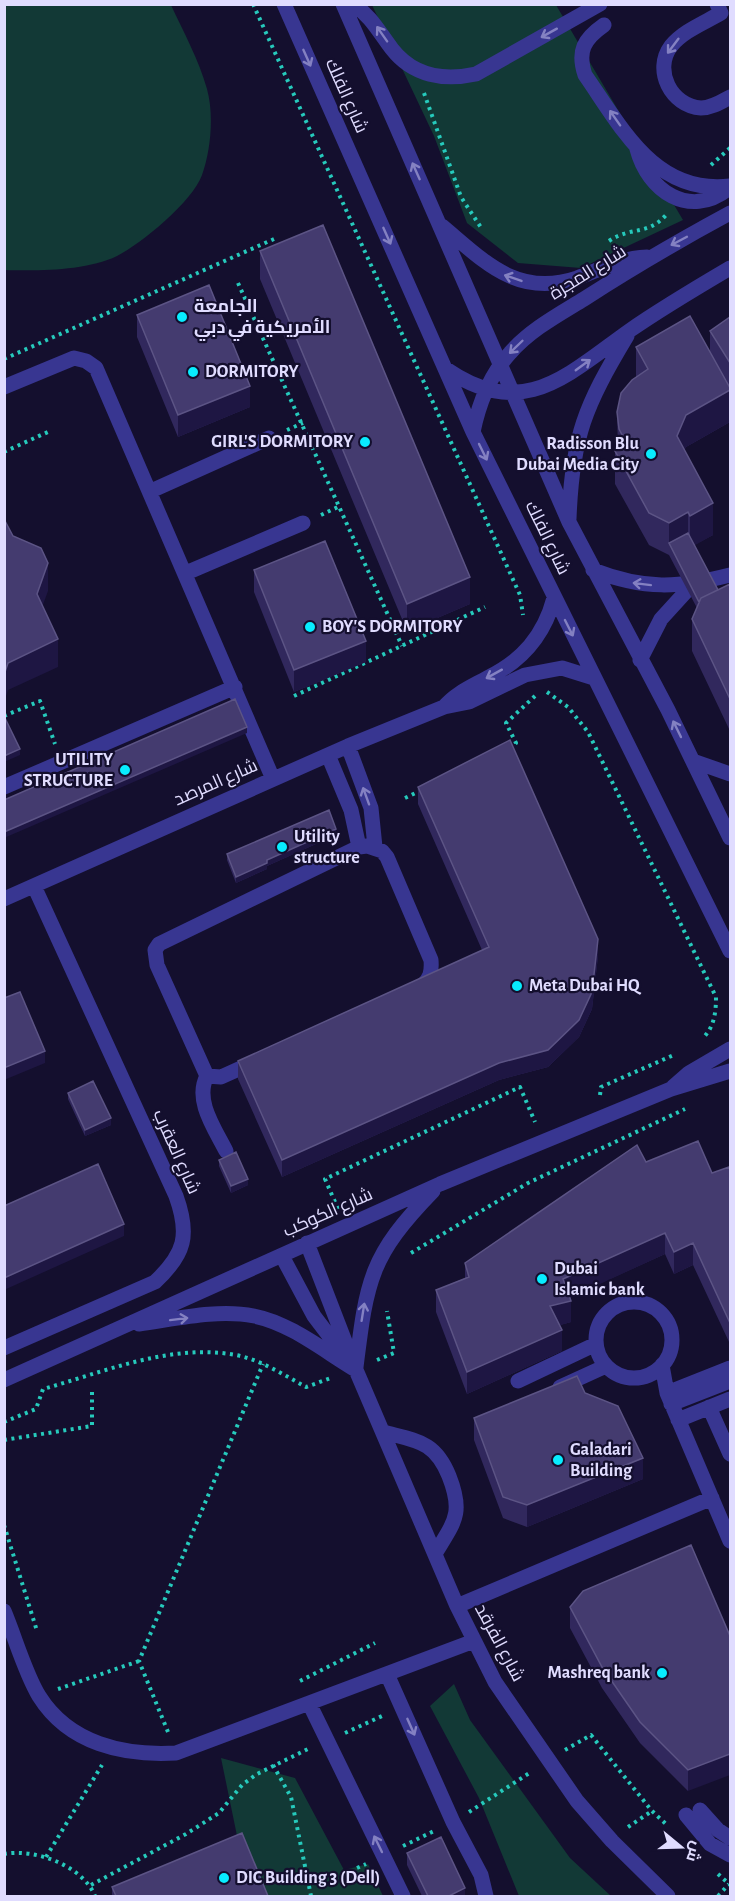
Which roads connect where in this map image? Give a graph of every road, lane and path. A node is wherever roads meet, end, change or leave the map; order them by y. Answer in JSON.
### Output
{"nodes":[{"id":1,"x":254,"y":4,"type":"edge"},
{"id":2,"x":284,"y":4,"type":"edge"},
{"id":3,"x":343,"y":4,"type":"edge"},
{"id":4,"x":352,"y":4,"type":"edge"},
{"id":5,"x":600,"y":4,"type":"edge"},
{"id":6,"x":717,"y":4,"type":"edge"},
{"id":7,"x":604,"y":25,"type":"dead end"},
{"id":8,"x":419,"y":71,"type":"junction"},
{"id":9,"x":730,"y":97,"type":"edge"},
{"id":10,"x":730,"y":148,"type":"edge"},
{"id":11,"x":637,"y":149,"type":"junction"},
{"id":12,"x":692,"y":184,"type":"junction"},
{"id":13,"x":730,"y":187,"type":"edge"},
{"id":14,"x":680,"y":199,"type":"junction"},
{"id":15,"x":730,"y":213,"type":"edge"},
{"id":16,"x":440,"y":224,"type":"junction"},
{"id":17,"x":485,"y":234,"type":"dead end"},
{"id":18,"x":274,"y":239,"type":"dead end"},
{"id":19,"x":601,"y":247,"type":"dead end"},
{"id":20,"x":650,"y":256,"type":"junction"},
{"id":21,"x":730,"y":268,"type":"edge"},
{"id":22,"x":238,"y":283,"type":"dead end"},
{"id":23,"x":630,"y":330,"type":"junction"},
{"id":24,"x":4,"y":359,"type":"edge"},
{"id":25,"x":499,"y":366,"type":"junction"},
{"id":26,"x":446,"y":369,"type":"junction"},
{"id":27,"x":4,"y":387,"type":"edge"},
{"id":28,"x":486,"y":389,"type":"junction"},
{"id":29,"x":510,"y":392,"type":"junction"},
{"id":30,"x":50,"y":431,"type":"dead end"},
{"id":31,"x":473,"y":432,"type":"junction"},
{"id":32,"x":269,"y":438,"type":"dead end"},
{"id":33,"x":4,"y":452,"type":"edge"},
{"id":34,"x":150,"y":491,"type":"junction"},
{"id":35,"x":569,"y":522,"type":"junction"},
{"id":36,"x":303,"y":523,"type":"dead end"},
{"id":37,"x":593,"y":570,"type":"junction"},
{"id":38,"x":186,"y":573,"type":"junction"},
{"id":39,"x":730,"y":575,"type":"edge"},
{"id":40,"x":692,"y":585,"type":"junction"},
{"id":41,"x":554,"y":598,"type":"junction"},
{"id":42,"x":485,"y":607,"type":"dead end"},
{"id":43,"x":536,"y":640,"type":"junction"},
{"id":44,"x":402,"y":646,"type":"junction"},
{"id":45,"x":640,"y":660,"type":"junction"},
{"id":46,"x":594,"y":678,"type":"junction"},
{"id":47,"x":235,"y":687,"type":"junction"},
{"id":48,"x":294,"y":696,"type":"dead end"},
{"id":49,"x":444,"y":707,"type":"junction"},
{"id":50,"x":4,"y":716,"type":"edge"},
{"id":51,"x":348,"y":746,"type":"junction"},
{"id":52,"x":502,"y":753,"type":"edge"},
{"id":53,"x":328,"y":755,"type":"junction"},
{"id":54,"x":693,"y":761,"type":"junction"},
{"id":55,"x":62,"y":762,"type":"junction"},
{"id":56,"x":730,"y":774,"type":"edge"},
{"id":57,"x":273,"y":779,"type":"junction"},
{"id":58,"x":4,"y":787,"type":"edge"},
{"id":59,"x":426,"y":788,"type":"edge"},
{"id":60,"x":405,"y":798,"type":"dead end"},
{"id":61,"x":730,"y":838,"type":"edge"},
{"id":62,"x":367,"y":847,"type":"junction"},
{"id":63,"x":34,"y":886,"type":"junction"},
{"id":64,"x":4,"y":899,"type":"edge"},
{"id":65,"x":730,"y":951,"type":"edge"},
{"id":66,"x":694,"y":1046,"type":"dead end"},
{"id":67,"x":730,"y":1049,"type":"edge"},
{"id":68,"x":684,"y":1051,"type":"dead end"},
{"id":69,"x":730,"y":1071,"type":"edge"},
{"id":70,"x":207,"y":1076,"type":"junction"},
{"id":71,"x":671,"y":1089,"type":"junction"},
{"id":72,"x":609,"y":1115,"type":"junction"},
{"id":73,"x":620,"y":1140,"type":"dead end"},
{"id":74,"x":543,"y":1142,"type":"junction"},
{"id":75,"x":226,"y":1151,"type":"dead end"},
{"id":76,"x":440,"y":1184,"type":"junction"},
{"id":77,"x":346,"y":1226,"type":"junction"},
{"id":78,"x":307,"y":1243,"type":"junction"},
{"id":79,"x":282,"y":1256,"type":"junction"},
{"id":80,"x":121,"y":1326,"type":"junction"},
{"id":81,"x":596,"y":1344,"type":"junction"},
{"id":82,"x":4,"y":1348,"type":"edge"},
{"id":83,"x":263,"y":1364,"type":"dead end"},
{"id":84,"x":662,"y":1365,"type":"junction"},
{"id":85,"x":606,"y":1366,"type":"junction"},
{"id":86,"x":730,"y":1368,"type":"edge"},
{"id":87,"x":356,"y":1370,"type":"junction"},
{"id":88,"x":641,"y":1377,"type":"junction"},
{"id":89,"x":4,"y":1380,"type":"edge"},
{"id":90,"x":518,"y":1381,"type":"dead end"},
{"id":91,"x":730,"y":1381,"type":"edge"},
{"id":92,"x":92,"y":1391,"type":"dead end"},
{"id":93,"x":545,"y":1393,"type":"edge"},
{"id":94,"x":669,"y":1398,"type":"junction"},
{"id":95,"x":730,"y":1400,"type":"edge"},
{"id":96,"x":709,"y":1407,"type":"junction"},
{"id":97,"x":678,"y":1420,"type":"junction"},
{"id":98,"x":383,"y":1432,"type":"junction"},
{"id":99,"x":4,"y":1440,"type":"edge"},
{"id":100,"x":730,"y":1454,"type":"edge"},
{"id":101,"x":712,"y":1498,"type":"junction"},
{"id":102,"x":4,"y":1525,"type":"edge"},
{"id":103,"x":730,"y":1541,"type":"edge"},
{"id":104,"x":435,"y":1554,"type":"junction"},
{"id":105,"x":457,"y":1606,"type":"junction"},
{"id":106,"x":4,"y":1611,"type":"edge"},
{"id":107,"x":39,"y":1638,"type":"dead end"},
{"id":108,"x":474,"y":1641,"type":"junction"},
{"id":109,"x":139,"y":1660,"type":"junction"},
{"id":110,"x":387,"y":1674,"type":"junction"},
{"id":111,"x":39,"y":1696,"type":"junction"},
{"id":112,"x":309,"y":1703,"type":"junction"},
{"id":113,"x":402,"y":1708,"type":"junction"},
{"id":114,"x":327,"y":1741,"type":"junction"},
{"id":115,"x":573,"y":1744,"type":"dead end"},
{"id":116,"x":112,"y":1749,"type":"junction"},
{"id":117,"x":176,"y":1753,"type":"junction"},
{"id":118,"x":273,"y":1765,"type":"junction"},
{"id":119,"x":652,"y":1811,"type":"junction"},
{"id":120,"x":631,"y":1825,"type":"dead end"},
{"id":121,"x":669,"y":1827,"type":"dead end"},
{"id":122,"x":730,"y":1838,"type":"edge"},
{"id":123,"x":4,"y":1854,"type":"edge"},
{"id":124,"x":730,"y":1855,"type":"edge"},
{"id":125,"x":46,"y":1857,"type":"junction"},
{"id":126,"x":712,"y":1868,"type":"dead end"},
{"id":127,"x":91,"y":1885,"type":"junction"},
{"id":128,"x":730,"y":1885,"type":"edge"},
{"id":129,"x":95,"y":1896,"type":"edge"},
{"id":130,"x":311,"y":1896,"type":"edge"},
{"id":131,"x":404,"y":1896,"type":"edge"},
{"id":132,"x":486,"y":1896,"type":"edge"},
{"id":133,"x":669,"y":1896,"type":"edge"},
{"id":134,"x":718,"y":1896,"type":"edge"}],
"edges":[{"from":1,"to":43,"type":"path"},
{"from":2,"to":26,"type":"street","name":"شارع الفلك","one_way":true},
{"from":16,"to":3,"type":"street","name":"شارع الفلك","one_way":true},
{"from":8,"to":4,"type":"street","one_way":true},
{"from":5,"to":8,"type":"street","one_way":true},
{"from":6,"to":9,"type":"street","one_way":true},
{"from":11,"to":7,"type":"street","one_way":true},
{"from":8,"to":17,"type":"path"},
{"from":10,"to":12,"type":"path"},
{"from":11,"to":12,"type":"street"},
{"from":11,"to":14,"type":"street"},
{"from":12,"to":13,"type":"street"},
{"from":13,"to":14,"type":"street"},
{"from":14,"to":19,"type":"path"},
{"from":15,"to":20,"type":"street","name":"شارع المجرة","one_way":true},
{"from":20,"to":16,"type":"street","one_way":true},
{"from":16,"to":25,"type":"street","name":"شارع الفلك"},
{"from":18,"to":24,"type":"path"},
{"from":20,"to":25,"type":"street","name":"شارع المجرة","one_way":true},
{"from":21,"to":23,"type":"street"},
{"from":22,"to":44,"type":"path"},
{"from":29,"to":23,"type":"street","one_way":true},
{"from":23,"to":35,"type":"street"},
{"from":25,"to":28,"type":"street","name":"شارع المجرة"},
{"from":25,"to":29,"type":"street","name":"شارع الفلك"},
{"from":26,"to":28,"type":"street"},
{"from":26,"to":31,"type":"street","name":"شارع الفلك"},
{"from":27,"to":34,"type":"street"},
{"from":28,"to":29,"type":"street"},
{"from":28,"to":31,"type":"street","name":"شارع المجرة"},
{"from":29,"to":35,"type":"street","name":"شارع الفلك"},
{"from":30,"to":33,"type":"path"},
{"from":31,"to":41,"type":"street","name":"شارع الفلك","one_way":true},
{"from":32,"to":34,"type":"street"},
{"from":34,"to":38,"type":"street"},
{"from":35,"to":37,"type":"street","name":"شارع الفلك"},
{"from":36,"to":38,"type":"street"},
{"from":40,"to":37,"type":"street","one_way":true},
{"from":37,"to":45,"type":"street","name":"شارع الفلك"},
{"from":38,"to":47,"type":"street"},
{"from":39,"to":40,"type":"street"},
{"from":40,"to":45,"type":"street"},
{"from":41,"to":43,"type":"street","name":"شارع المرصد"},
{"from":41,"to":46,"type":"street","name":"شارع الفلك","one_way":true},
{"from":42,"to":44,"type":"path"},
{"from":43,"to":49,"type":"street","name":"شارع المرصد","one_way":true},
{"from":44,"to":48,"type":"path"},
{"from":54,"to":45,"type":"street","name":"شارع الفلك","one_way":true},
{"from":46,"to":49,"type":"street","name":"شارع المرصد"},
{"from":46,"to":65,"type":"street","name":"شارع الفلك"},
{"from":47,"to":55,"type":"street"},
{"from":47,"to":57,"type":"street"},
{"from":49,"to":51,"type":"street","name":"شارع المرصد"},
{"from":50,"to":55,"type":"path"},
{"from":51,"to":53,"type":"street","name":"شارع المرصد"},
{"from":62,"to":51,"type":"street","one_way":true},
{"from":52,"to":66,"type":"path"},
{"from":53,"to":57,"type":"street","name":"شارع المرصد"},
{"from":53,"to":62,"type":"street"},
{"from":54,"to":56,"type":"street"},
{"from":54,"to":61,"type":"street","name":"شارع الفلك"},
{"from":55,"to":58,"type":"street"},
{"from":57,"to":63,"type":"street","name":"شارع المرصد"},
{"from":59,"to":60,"type":"path"},
{"from":62,"to":70,"type":"street"},
{"from":62,"to":70,"type":"street"},
{"from":63,"to":64,"type":"street","name":"شارع المرصد"},
{"from":63,"to":82,"type":"street","name":"شارع العقرب"},
{"from":67,"to":71,"type":"street","name":"شارع الكوكب"},
{"from":68,"to":72,"type":"path"},
{"from":69,"to":71,"type":"street","name":"شارع الكوكب"},
{"from":70,"to":75,"type":"street"},
{"from":71,"to":72,"type":"street","name":"شارع الكوكب"},
{"from":72,"to":73,"type":"path"},
{"from":72,"to":74,"type":"street","name":"شارع الكوكب"},
{"from":74,"to":76,"type":"street","name":"شارع الكوكب"},
{"from":74,"to":77,"type":"path"},
{"from":76,"to":77,"type":"street","name":"شارع الكوكب"},
{"from":87,"to":76,"type":"street","one_way":true},
{"from":77,"to":78,"type":"street","name":"شارع الكوكب"},
{"from":78,"to":79,"type":"street","name":"شارع الكوكب"},
{"from":78,"to":87,"type":"street","name":"شارع الفرقد"},
{"from":79,"to":80,"type":"street","name":"شارع الكوكب"},
{"from":79,"to":87,"type":"street","name":"شارع الفرقد"},
{"from":80,"to":87,"type":"street","one_way":true},
{"from":80,"to":89,"type":"street","name":"شارع الكوكب"},
{"from":81,"to":84,"type":"street"},
{"from":81,"to":85,"type":"street"},
{"from":81,"to":90,"type":"street"},
{"from":83,"to":109,"type":"path"},
{"from":84,"to":88,"type":"street"},
{"from":84,"to":94,"type":"street"},
{"from":85,"to":88,"type":"street"},
{"from":85,"to":93,"type":"street"},
{"from":86,"to":94,"type":"street"},
{"from":87,"to":98,"type":"street","name":"شارع الفرقد"},
{"from":88,"to":94,"type":"street"},
{"from":91,"to":94,"type":"street"},
{"from":92,"to":99,"type":"path"},
{"from":94,"to":97,"type":"street"},
{"from":95,"to":96,"type":"street"},
{"from":96,"to":97,"type":"street"},
{"from":96,"to":100,"type":"street"},
{"from":97,"to":101,"type":"street"},
{"from":98,"to":104,"type":"street","name":"شارع الفرقد"},
{"from":98,"to":104,"type":"street"},
{"from":101,"to":103,"type":"street"},
{"from":101,"to":105,"type":"street"},
{"from":102,"to":107,"type":"path"},
{"from":104,"to":105,"type":"street","name":"شارع الفرقد"},
{"from":105,"to":108,"type":"street","name":"شارع الفرقد"},
{"from":106,"to":111,"type":"street"},
{"from":108,"to":110,"type":"street"},
{"from":108,"to":133,"type":"street","name":"شارع الفرقد"},
{"from":109,"to":111,"type":"path"},
{"from":109,"to":117,"type":"path"},
{"from":110,"to":112,"type":"street"},
{"from":110,"to":113,"type":"street"},
{"from":111,"to":116,"type":"street"},
{"from":112,"to":114,"type":"street"},
{"from":112,"to":117,"type":"street"},
{"from":113,"to":114,"type":"path"},
{"from":113,"to":132,"type":"street","one_way":true},
{"from":114,"to":118,"type":"path"},
{"from":131,"to":114,"type":"street","one_way":true},
{"from":115,"to":119,"type":"path"},
{"from":116,"to":117,"type":"street"},
{"from":116,"to":125,"type":"path"},
{"from":118,"to":127,"type":"path"},
{"from":118,"to":130,"type":"path"},
{"from":119,"to":120,"type":"path"},
{"from":119,"to":121,"type":"path"},
{"from":122,"to":124,"type":"street"},
{"from":123,"to":125,"type":"path"},
{"from":125,"to":127,"type":"path"},
{"from":126,"to":128,"type":"path"},
{"from":127,"to":129,"type":"path"},
{"from":128,"to":134,"type":"path"}]}
